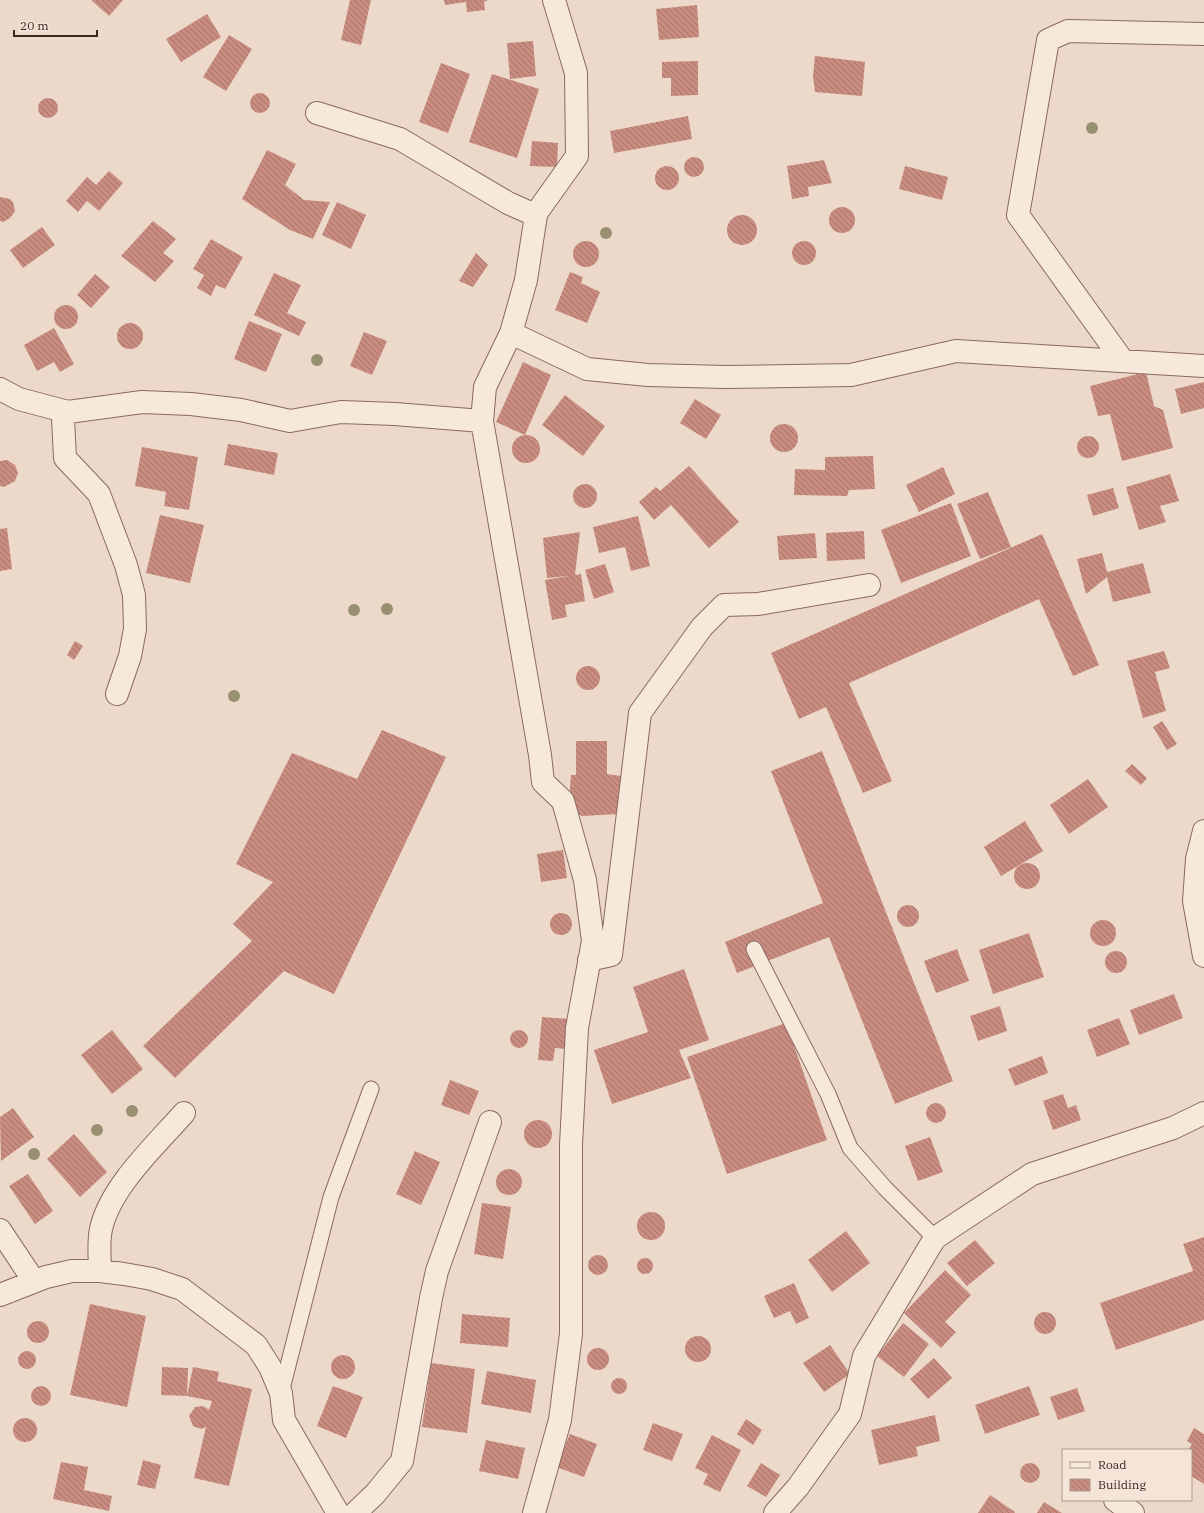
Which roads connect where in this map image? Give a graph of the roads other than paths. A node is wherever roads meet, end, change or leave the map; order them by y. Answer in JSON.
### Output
{"nodes":[{"id":1,"x":554,"y":0,"type":"edge"},
{"id":2,"x":1204,"y":34,"type":"edge"},
{"id":3,"x":317,"y":113,"type":"dead end"},
{"id":4,"x":535,"y":215,"type":"junction"},
{"id":5,"x":511,"y":333,"type":"junction"},
{"id":6,"x":1123,"y":361,"type":"junction"},
{"id":7,"x":1204,"y":366,"type":"edge"},
{"id":8,"x":0,"y":389,"type":"edge"},
{"id":9,"x":68,"y":412,"type":"junction"},
{"id":10,"x":482,"y":421,"type":"junction"},
{"id":11,"x":869,"y":586,"type":"dead end"},
{"id":12,"x":117,"y":694,"type":"dead end"},
{"id":13,"x":1204,"y":831,"type":"edge"},
{"id":14,"x":754,"y":949,"type":"dead end"},
{"id":15,"x":1204,"y":956,"type":"edge"},
{"id":16,"x":589,"y":960,"type":"junction"},
{"id":17,"x":371,"y":1089,"type":"dead end"},
{"id":18,"x":184,"y":1113,"type":"dead end"},
{"id":19,"x":1204,"y":1113,"type":"edge"},
{"id":20,"x":490,"y":1122,"type":"dead end"},
{"id":21,"x":0,"y":1230,"type":"edge"},
{"id":22,"x":935,"y":1238,"type":"junction"},
{"id":23,"x":100,"y":1271,"type":"junction"},
{"id":24,"x":34,"y":1281,"type":"junction"},
{"id":25,"x":0,"y":1295,"type":"edge"},
{"id":26,"x":281,"y":1393,"type":"junction"},
{"id":27,"x":1116,"y":1501,"type":"edge"},
{"id":28,"x":338,"y":1513,"type":"edge"},
{"id":29,"x":355,"y":1513,"type":"edge"},
{"id":30,"x":534,"y":1513,"type":"edge"},
{"id":31,"x":775,"y":1513,"type":"edge"},
{"id":32,"x":1133,"y":1513,"type":"edge"}],
"edges":[{"from":1,"to":4,"type":"street"},
{"from":2,"to":6,"type":"street"},
{"from":3,"to":4,"type":"street"},
{"from":4,"to":5,"type":"street"},
{"from":5,"to":6,"type":"street"},
{"from":5,"to":10,"type":"street"},
{"from":6,"to":7,"type":"street"},
{"from":8,"to":9,"type":"street"},
{"from":9,"to":10,"type":"street"},
{"from":9,"to":12,"type":"street"},
{"from":10,"to":16,"type":"street"},
{"from":11,"to":16,"type":"street"},
{"from":13,"to":15,"type":"street"},
{"from":14,"to":22,"type":"lane"},
{"from":16,"to":30,"type":"street"},
{"from":17,"to":26,"type":"lane"},
{"from":18,"to":23,"type":"street"},
{"from":19,"to":22,"type":"street"},
{"from":20,"to":29,"type":"street"},
{"from":21,"to":24,"type":"street"},
{"from":22,"to":31,"type":"street"},
{"from":23,"to":24,"type":"street"},
{"from":23,"to":26,"type":"street"},
{"from":24,"to":25,"type":"street"},
{"from":26,"to":28,"type":"street"},
{"from":27,"to":32,"type":"street"}]}
